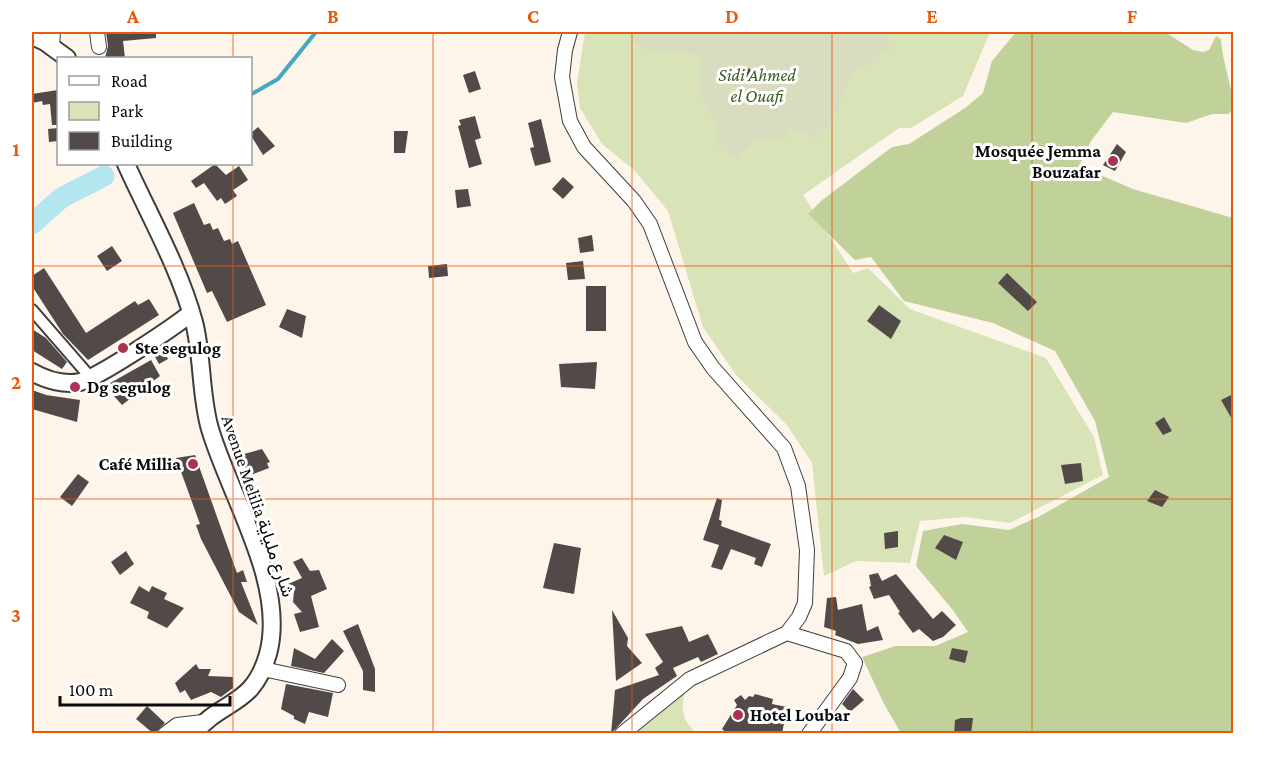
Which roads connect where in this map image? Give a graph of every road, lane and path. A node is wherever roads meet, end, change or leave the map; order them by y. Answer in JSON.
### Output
{"nodes":[{"id":1,"x":97,"y":32,"type":"edge"},
{"id":2,"x":570,"y":32,"type":"edge"},
{"id":3,"x":32,"y":36,"type":"edge"},
{"id":4,"x":52,"y":39,"type":"edge"},
{"id":5,"x":99,"y":47,"type":"dead end"},
{"id":6,"x":66,"y":57,"type":"edge"},
{"id":7,"x":126,"y":165,"type":"edge"},
{"id":8,"x":32,"y":310,"type":"edge"},
{"id":9,"x":191,"y":313,"type":"junction"},
{"id":10,"x":32,"y":372,"type":"edge"},
{"id":11,"x":91,"y":378,"type":"junction"},
{"id":12,"x":787,"y":633,"type":"junction"},
{"id":13,"x":263,"y":669,"type":"junction"},
{"id":14,"x":338,"y":685,"type":"dead end"},
{"id":15,"x":198,"y":728,"type":"edge"},
{"id":16,"x":165,"y":734,"type":"edge"},
{"id":17,"x":622,"y":734,"type":"edge"},
{"id":18,"x":809,"y":734,"type":"edge"}],
"edges":[{"from":1,"to":5,"type":"street"},
{"from":2,"to":12,"type":"street"},
{"from":3,"to":4,"type":"street"},
{"from":4,"to":6,"type":"street"},
{"from":7,"to":9,"type":"street","name":"Avenue Melilia شارع ملياية"},
{"from":8,"to":11,"type":"street"},
{"from":9,"to":11,"type":"street"},
{"from":9,"to":13,"type":"street","name":"Avenue Melilia شارع ملياية"},
{"from":10,"to":11,"type":"street"},
{"from":12,"to":17,"type":"street"},
{"from":12,"to":18,"type":"street"},
{"from":13,"to":14,"type":"street"},
{"from":13,"to":15,"type":"street","name":"Avenue Melilia شارع ملياية"},
{"from":15,"to":16,"type":"street"}]}
